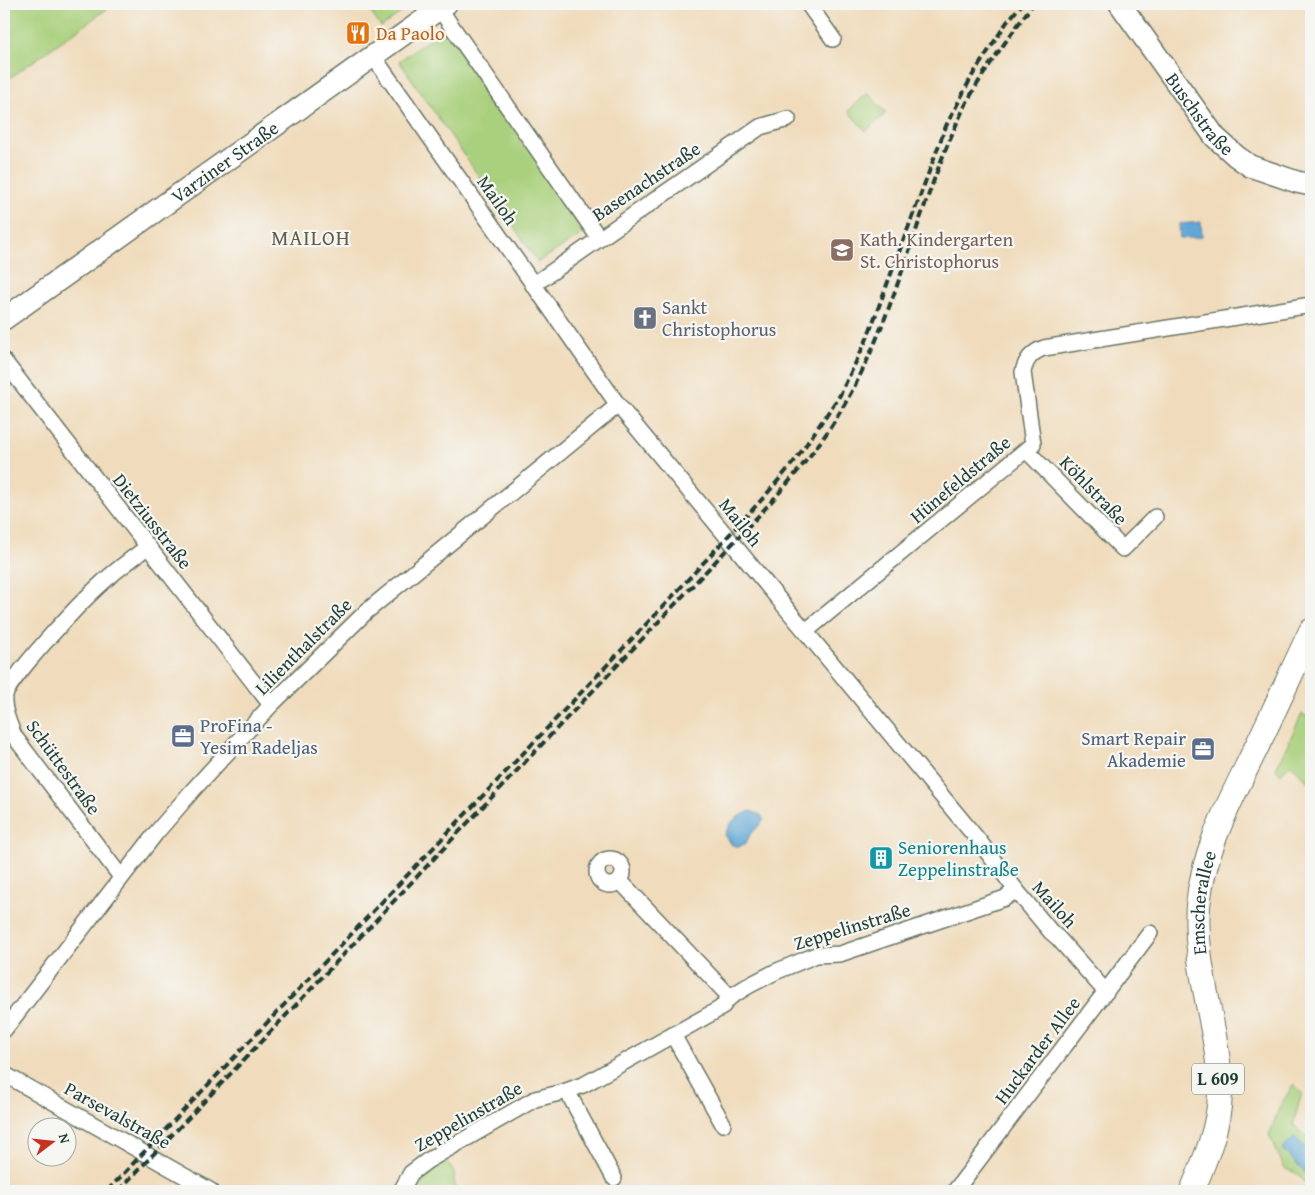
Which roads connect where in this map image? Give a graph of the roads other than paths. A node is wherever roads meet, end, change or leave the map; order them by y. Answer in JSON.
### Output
{"nodes":[{"id":1,"x":808,"y":4,"type":"edge"},
{"id":2,"x":1120,"y":4,"type":"edge"},
{"id":3,"x":443,"y":6,"type":"edge"},
{"id":4,"x":833,"y":39,"type":"dead end"},
{"id":5,"x":373,"y":56,"type":"junction"},
{"id":6,"x":788,"y":119,"type":"dead end"},
{"id":7,"x":1311,"y":185,"type":"edge"},
{"id":8,"x":599,"y":238,"type":"junction"},
{"id":9,"x":532,"y":285,"type":"junction"},
{"id":10,"x":1311,"y":305,"type":"edge"},
{"id":11,"x":4,"y":319,"type":"edge"},
{"id":12,"x":4,"y":361,"type":"edge"},
{"id":13,"x":618,"y":405,"type":"junction"},
{"id":14,"x":1026,"y":450,"type":"junction"},
{"id":15,"x":1155,"y":517,"type":"dead end"},
{"id":16,"x":147,"y":547,"type":"junction"},
{"id":17,"x":1311,"y":631,"type":"edge"},
{"id":18,"x":806,"y":632,"type":"junction"},
{"id":19,"x":271,"y":706,"type":"junction"},
{"id":20,"x":121,"y":877,"type":"junction"},
{"id":21,"x":620,"y":881,"type":"dead end"},
{"id":22,"x":1016,"y":890,"type":"junction"},
{"id":23,"x":1150,"y":933,"type":"dead end"},
{"id":24,"x":1106,"y":992,"type":"junction"},
{"id":25,"x":730,"y":996,"type":"junction"},
{"id":26,"x":4,"y":1030,"type":"edge"},
{"id":27,"x":673,"y":1035,"type":"junction"},
{"id":28,"x":4,"y":1074,"type":"edge"},
{"id":29,"x":566,"y":1091,"type":"junction"},
{"id":30,"x":723,"y":1124,"type":"dead end"},
{"id":31,"x":614,"y":1178,"type":"dead end"},
{"id":32,"x":211,"y":1191,"type":"edge"},
{"id":33,"x":402,"y":1191,"type":"edge"},
{"id":34,"x":955,"y":1191,"type":"edge"},
{"id":35,"x":1192,"y":1191,"type":"edge"}],
"edges":[{"from":1,"to":4,"type":"street"},
{"from":2,"to":7,"type":"street","name":"Buschstraße"},
{"from":3,"to":5,"type":"street","name":"Varziner Straße"},
{"from":3,"to":8,"type":"street"},
{"from":5,"to":9,"type":"street","name":"Mailoh"},
{"from":5,"to":11,"type":"street","name":"Varziner Straße"},
{"from":6,"to":8,"type":"street","name":"Basenachstraße"},
{"from":8,"to":9,"type":"street","name":"Basenachstraße"},
{"from":9,"to":13,"type":"street","name":"Mailoh"},
{"from":10,"to":14,"type":"street","name":"Hünefeldstraße"},
{"from":12,"to":16,"type":"street","name":"Dietziusstraße"},
{"from":13,"to":18,"type":"street","name":"Mailoh"},
{"from":13,"to":19,"type":"street","name":"Lilienthalstraße"},
{"from":14,"to":15,"type":"street","name":"Köhlstraße"},
{"from":14,"to":18,"type":"street","name":"Hünefeldstraße"},
{"from":16,"to":19,"type":"street","name":"Dietziusstraße"},
{"from":16,"to":20,"type":"street","name":"Schüttestraße"},
{"from":17,"to":35,"type":"main road","name":"Emscherallee","number":"L 609"},
{"from":18,"to":22,"type":"street","name":"Mailoh"},
{"from":19,"to":20,"type":"street","name":"Lilienthalstraße"},
{"from":20,"to":26,"type":"street","name":"Lilienthalstraße"},
{"from":21,"to":25,"type":"street"},
{"from":22,"to":24,"type":"street","name":"Mailoh"},
{"from":22,"to":25,"type":"street","name":"Zeppelinstraße"},
{"from":23,"to":24,"type":"street","name":"Huckarder Allee"},
{"from":24,"to":34,"type":"street","name":"Huckarder Allee"},
{"from":25,"to":27,"type":"street","name":"Zeppelinstraße"},
{"from":27,"to":29,"type":"street","name":"Zeppelinstraße"},
{"from":27,"to":30,"type":"street"},
{"from":28,"to":32,"type":"street","name":"Parsevalstraße"},
{"from":29,"to":31,"type":"street"},
{"from":29,"to":33,"type":"street","name":"Zeppelinstraße"}]}
